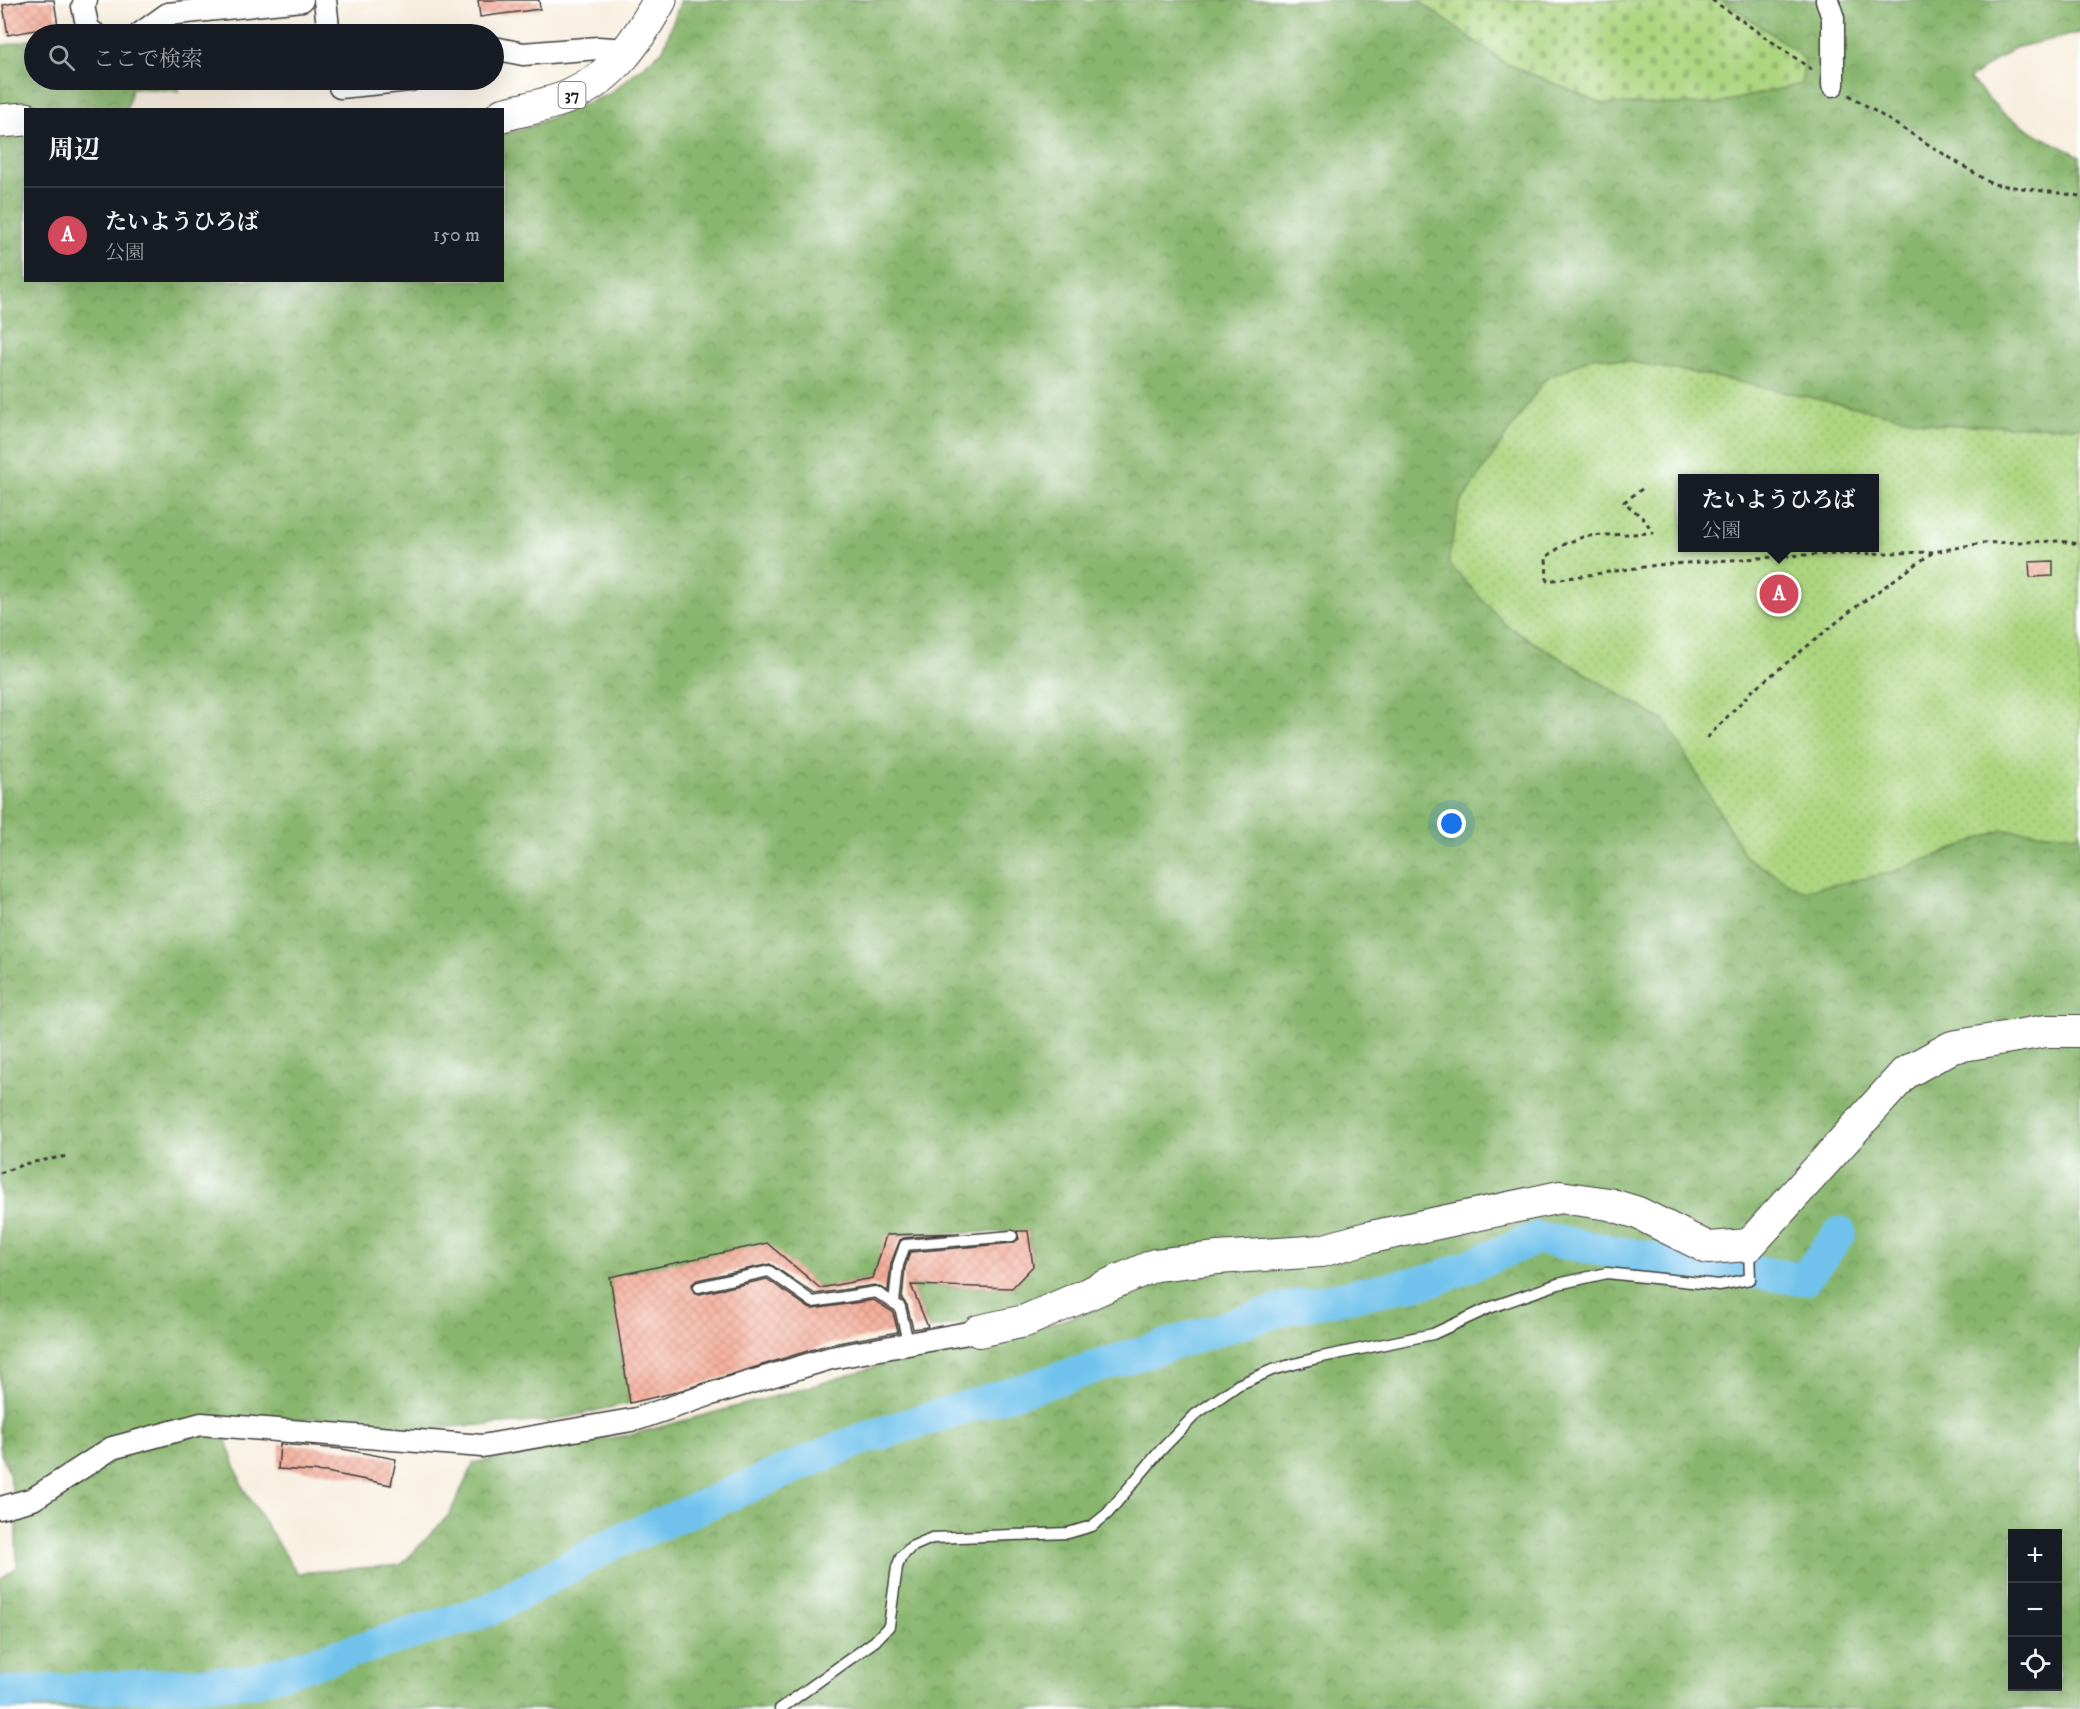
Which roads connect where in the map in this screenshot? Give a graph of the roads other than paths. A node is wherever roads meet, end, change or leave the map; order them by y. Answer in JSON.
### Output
{"nodes":[{"id":1,"x":86,"y":0,"type":"edge"},
{"id":2,"x":303,"y":0,"type":"edge"},
{"id":3,"x":325,"y":0,"type":"edge"},
{"id":4,"x":660,"y":0,"type":"edge"},
{"id":5,"x":1827,"y":0,"type":"edge"},
{"id":6,"x":87,"y":24,"type":"edge"},
{"id":7,"x":154,"y":24,"type":"edge"},
{"id":8,"x":328,"y":24,"type":"edge"},
{"id":9,"x":504,"y":50,"type":"edge"},
{"id":10,"x":629,"y":50,"type":"junction"},
{"id":11,"x":1833,"y":85,"type":"road end"},
{"id":12,"x":504,"y":114,"type":"edge"},
{"id":13,"x":24,"y":119,"type":"edge"},
{"id":14,"x":0,"y":121,"type":"edge"},
{"id":15,"x":2080,"y":1031,"type":"edge"},
{"id":16,"x":1012,"y":1236,"type":"dead end"},
{"id":17,"x":1749,"y":1245,"type":"junction"},
{"id":18,"x":699,"y":1287,"type":"dead end"},
{"id":19,"x":894,"y":1304,"type":"junction"},
{"id":20,"x":979,"y":1331,"type":"joint"},
{"id":21,"x":908,"y":1343,"type":"junction"},
{"id":22,"x":0,"y":1508,"type":"edge"},
{"id":23,"x":780,"y":1709,"type":"edge"}],
"edges":[{"from":1,"to":6,"type":"street"},
{"from":2,"to":7,"type":"street"},
{"from":3,"to":8,"type":"street"},
{"from":4,"to":10,"type":"main road","number":"37"},
{"from":5,"to":11,"type":"street"},
{"from":9,"to":10,"type":"street"},
{"from":10,"to":12,"type":"main road","number":"37"},
{"from":13,"to":14,"type":"main road"},
{"from":15,"to":17,"type":"street"},
{"from":16,"to":19,"type":"lane"},
{"from":17,"to":20,"type":"street"},
{"from":17,"to":23,"type":"lane"},
{"from":18,"to":19,"type":"lane"},
{"from":19,"to":21,"type":"lane"},
{"from":20,"to":21,"type":"street"},
{"from":21,"to":22,"type":"street"}]}
